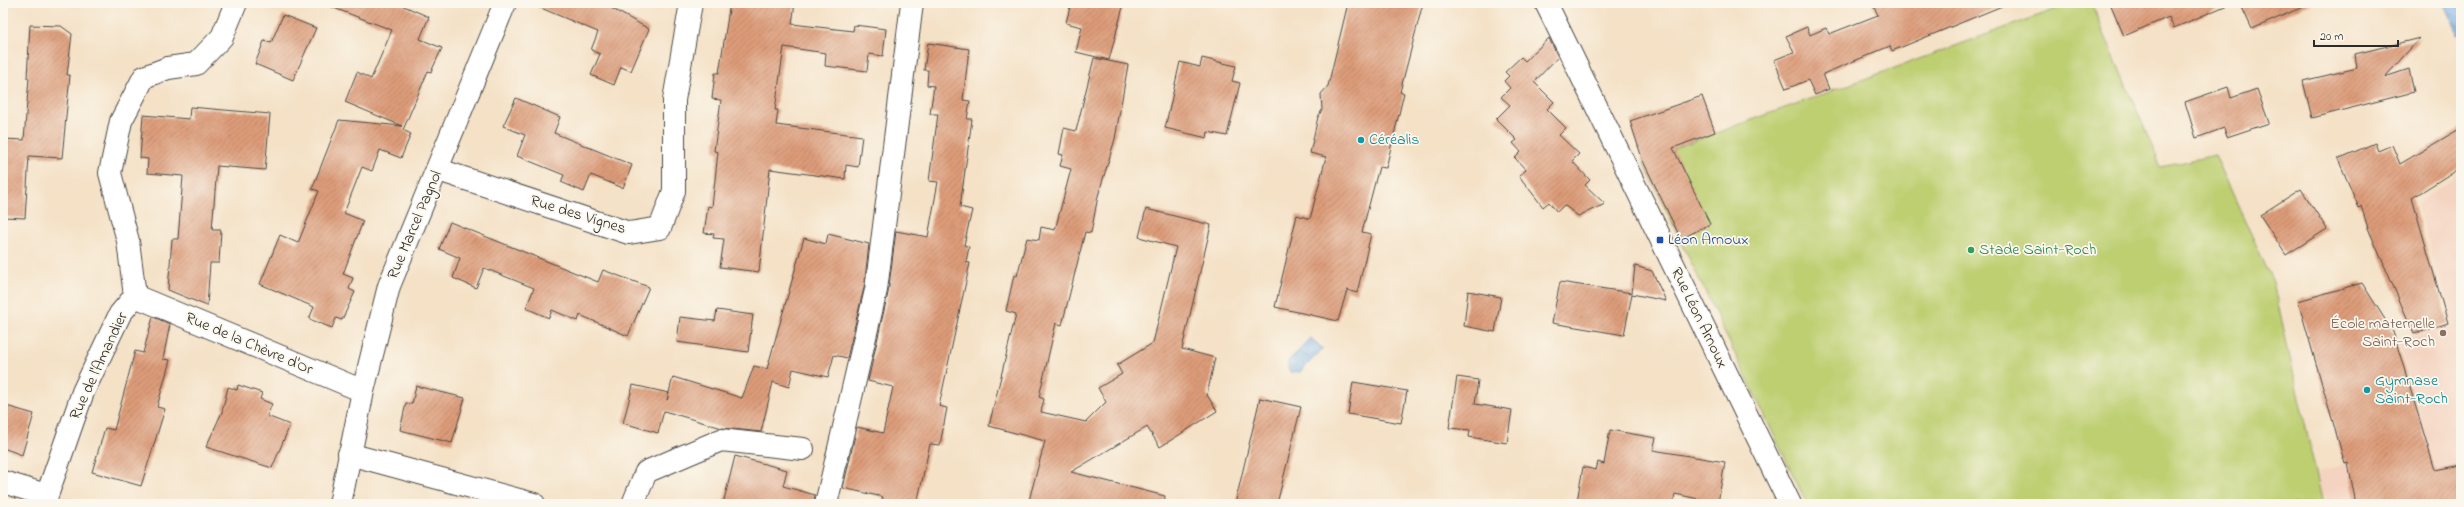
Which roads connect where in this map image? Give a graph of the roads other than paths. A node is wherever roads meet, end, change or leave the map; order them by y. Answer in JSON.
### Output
{"nodes":[{"id":1,"x":236,"y":3,"type":"edge"},
{"id":2,"x":505,"y":3,"type":"edge"},
{"id":3,"x":691,"y":3,"type":"edge"},
{"id":4,"x":912,"y":3,"type":"edge"},
{"id":5,"x":1546,"y":3,"type":"edge"},
{"id":6,"x":439,"y":170,"type":"junction"},
{"id":7,"x":135,"y":296,"type":"junction"},
{"id":8,"x":363,"y":391,"type":"junction"},
{"id":9,"x":803,"y":449,"type":"dead end"},
{"id":10,"x":349,"y":454,"type":"junction"},
{"id":11,"x":3,"y":482,"type":"edge"},
{"id":12,"x":45,"y":500,"type":"edge"},
{"id":13,"x":340,"y":504,"type":"edge"},
{"id":14,"x":534,"y":504,"type":"edge"},
{"id":15,"x":633,"y":504,"type":"edge"},
{"id":16,"x":826,"y":504,"type":"edge"},
{"id":17,"x":1790,"y":504,"type":"edge"}],
"edges":[{"from":1,"to":7,"type":"street","name":"Rue de l'Amandier"},
{"from":2,"to":6,"type":"street","name":"Rue Marcel Pagnol"},
{"from":3,"to":6,"type":"street","name":"Rue des Vignes"},
{"from":4,"to":16,"type":"street"},
{"from":5,"to":17,"type":"street","name":"Rue Léon Arnoux"},
{"from":6,"to":8,"type":"street","name":"Rue Marcel Pagnol"},
{"from":7,"to":8,"type":"street","name":"Rue de la Chèvre d'Or"},
{"from":7,"to":12,"type":"street","name":"Rue de l'Amandier"},
{"from":8,"to":10,"type":"street","name":"Rue Marcel Pagnol"},
{"from":9,"to":15,"type":"street"},
{"from":10,"to":13,"type":"street","name":"Rue Marcel Pagnol"},
{"from":10,"to":14,"type":"street"},
{"from":11,"to":12,"type":"street"}]}
